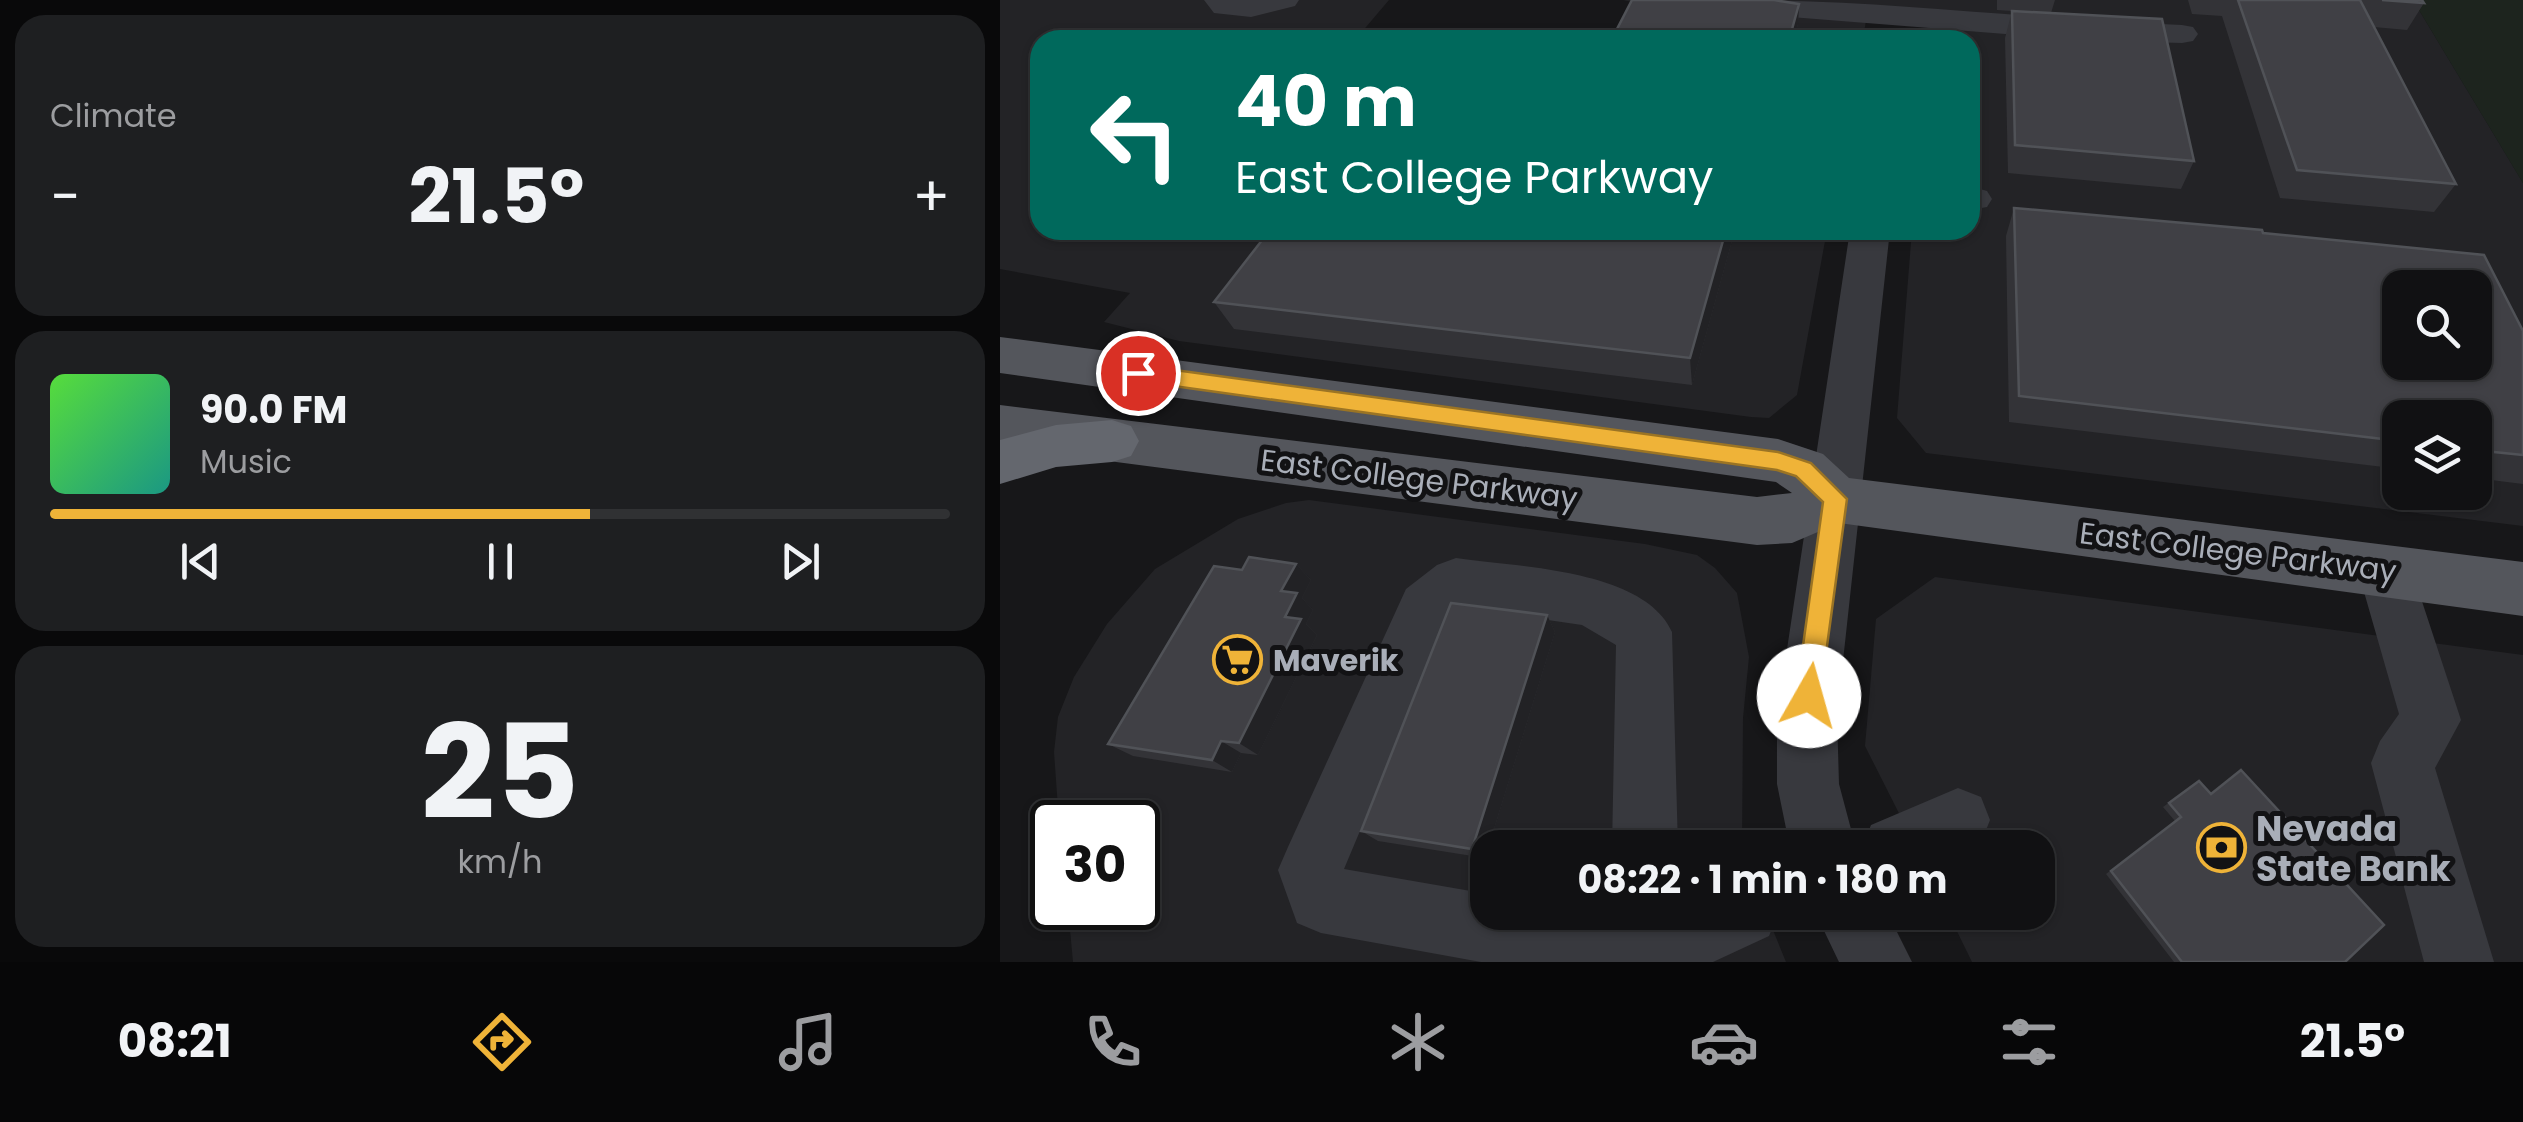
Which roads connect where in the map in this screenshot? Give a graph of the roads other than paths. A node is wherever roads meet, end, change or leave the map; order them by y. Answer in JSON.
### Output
{"nodes":[{"id":1,"x":1219,"y":0,"type":"edge"},
{"id":2,"x":1284,"y":0,"type":"edge"},
{"id":3,"x":1752,"y":5,"type":"edge"},
{"id":4,"x":1898,"y":19,"type":"edge"},
{"id":5,"x":2182,"y":34,"type":"dead end"},
{"id":6,"x":1869,"y":240,"type":"edge"},
{"id":7,"x":1000,"y":355,"type":"edge"},
{"id":8,"x":1000,"y":426,"type":"edge"},
{"id":9,"x":1112,"y":441,"type":"junction"},
{"id":10,"x":1000,"y":462,"type":"edge"},
{"id":11,"x":1835,"y":499,"type":"junction"},
{"id":12,"x":2385,"y":571,"type":"junction"},
{"id":13,"x":2523,"y":589,"type":"edge"},
{"id":14,"x":1958,"y":820,"type":"dead end"},
{"id":15,"x":1645,"y":830,"type":"edge"},
{"id":16,"x":1818,"y":830,"type":"edge"},
{"id":17,"x":1935,"y":830,"type":"edge"},
{"id":18,"x":1470,"y":922,"type":"edge"},
{"id":19,"x":1523,"y":930,"type":"edge"},
{"id":20,"x":1683,"y":930,"type":"edge"},
{"id":21,"x":1859,"y":930,"type":"edge"},
{"id":22,"x":1627,"y":946,"type":"edge"},
{"id":23,"x":2454,"y":959,"type":"edge"},
{"id":24,"x":1877,"y":962,"type":"edge"}],
"edges":[{"from":1,"to":2,"type":"street"},
{"from":3,"to":4,"type":"street"},
{"from":4,"to":5,"type":"street"},
{"from":6,"to":11,"type":"street"},
{"from":7,"to":11,"type":"main road"},
{"from":8,"to":9,"type":"main road","name":"East College Parkway"},
{"from":9,"to":10,"type":"highway"},
{"from":9,"to":11,"type":"main road","name":"East College Parkway"},
{"from":11,"to":12,"type":"main road","name":"East College Parkway"},
{"from":11,"to":16,"type":"street"},
{"from":12,"to":13,"type":"main road","name":"East College Parkway"},
{"from":12,"to":23,"type":"street"},
{"from":14,"to":17,"type":"street"},
{"from":15,"to":18,"type":"street"},
{"from":19,"to":22,"type":"street"},
{"from":20,"to":22,"type":"street"},
{"from":21,"to":24,"type":"street"}]}
